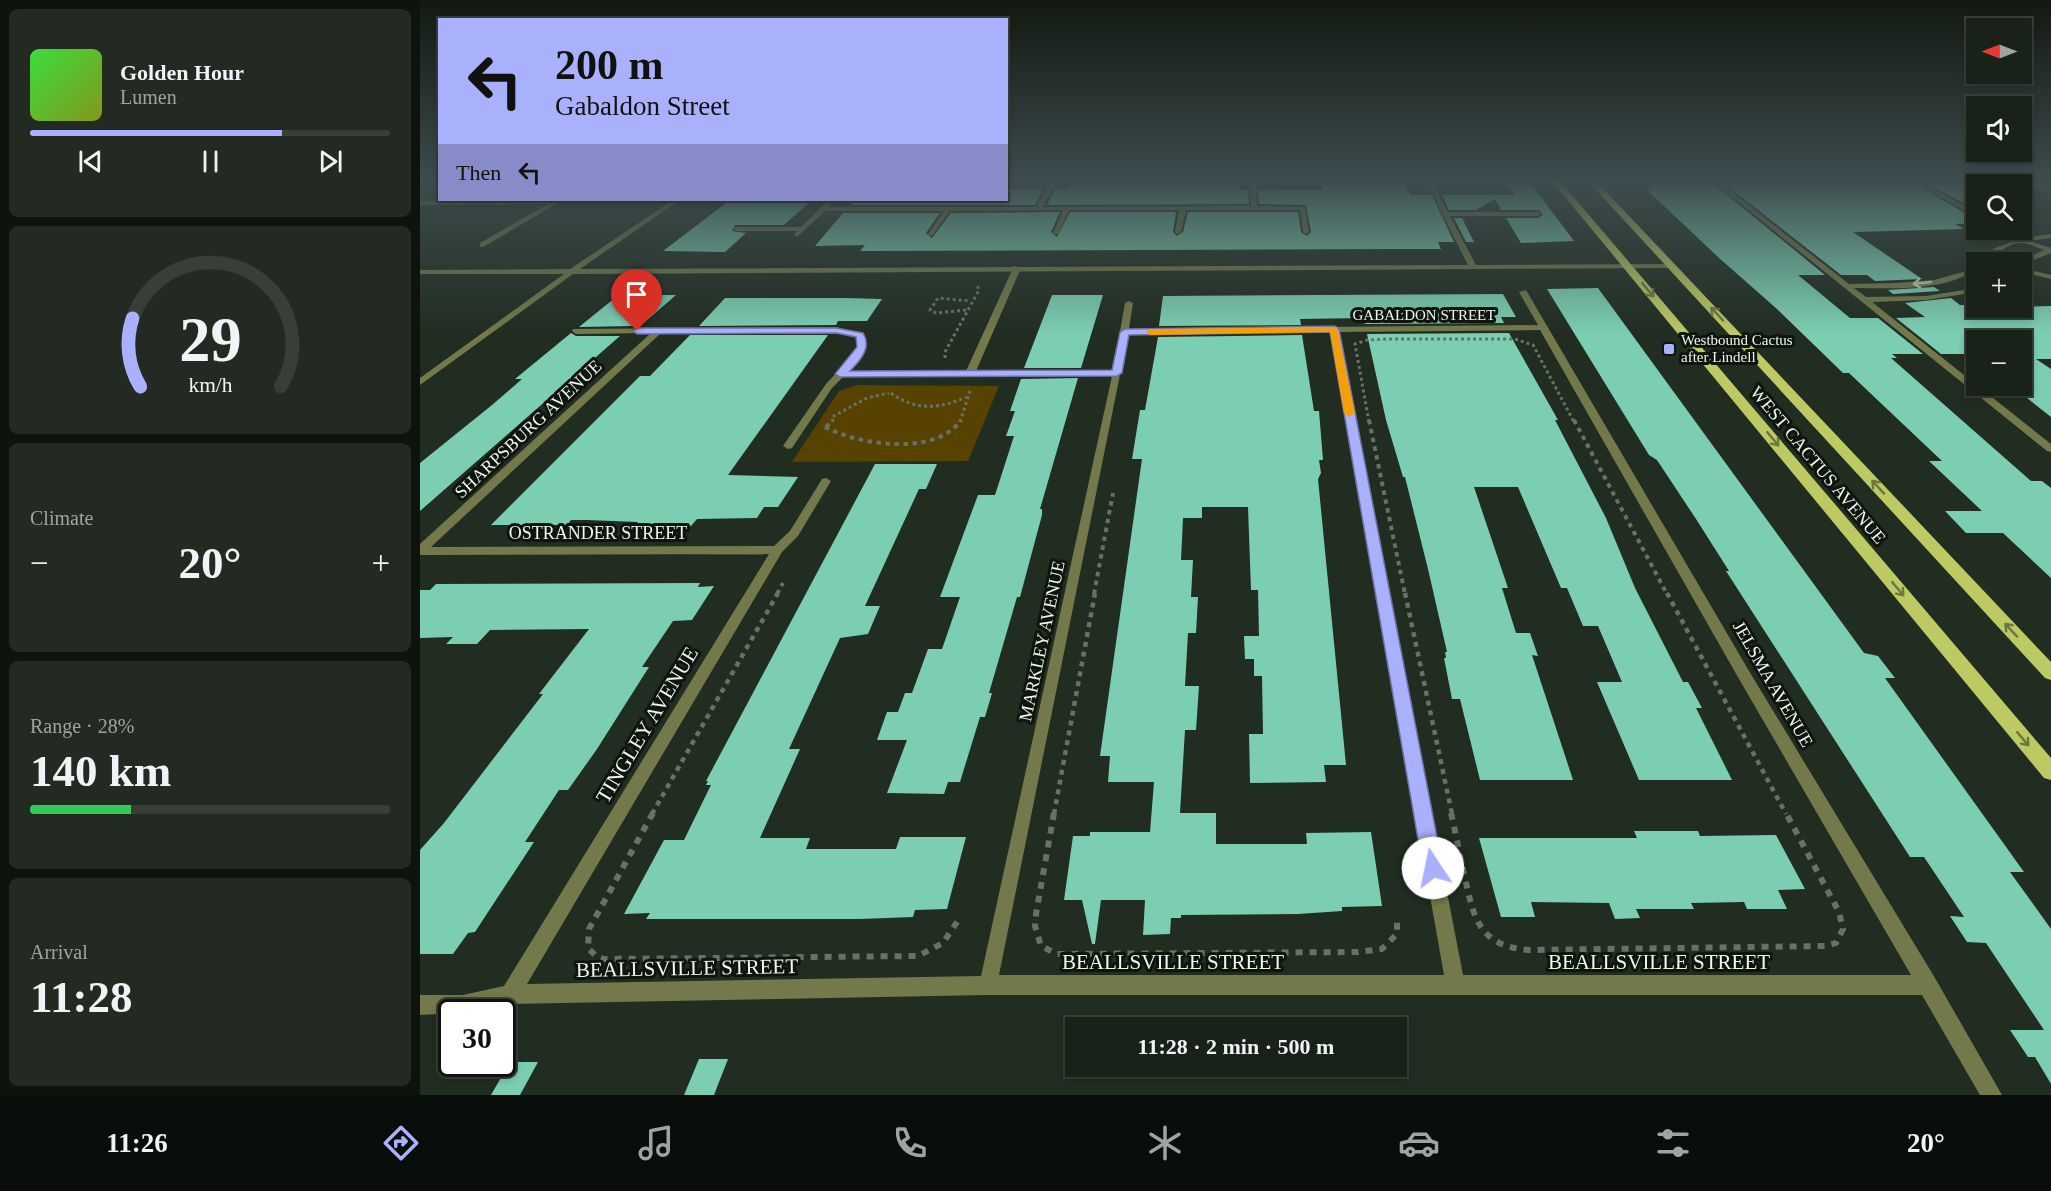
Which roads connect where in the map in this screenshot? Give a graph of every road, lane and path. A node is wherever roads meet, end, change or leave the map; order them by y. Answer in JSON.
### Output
{"nodes":[{"id":1,"x":505,"y":232,"type":"edge"},
{"id":2,"x":630,"y":232,"type":"edge"},
{"id":3,"x":799,"y":232,"type":"edge"},
{"id":4,"x":1455,"y":232,"type":"edge"},
{"id":5,"x":1600,"y":232,"type":"edge"},
{"id":6,"x":1640,"y":232,"type":"edge"},
{"id":7,"x":1779,"y":232,"type":"edge"},
{"id":8,"x":2051,"y":236,"type":"edge"},
{"id":9,"x":795,"y":237,"type":"dead end"},
{"id":10,"x":2023,"y":241,"type":"junction"},
{"id":11,"x":483,"y":245,"type":"dead end"},
{"id":12,"x":2051,"y":250,"type":"edge"},
{"id":13,"x":1993,"y":252,"type":"edge"},
{"id":14,"x":2032,"y":259,"type":"edge"},
{"id":15,"x":1629,"y":266,"type":"junction"},
{"id":16,"x":1672,"y":266,"type":"junction"},
{"id":17,"x":1473,"y":267,"type":"junction"},
{"id":18,"x":1017,"y":268,"type":"junction"},
{"id":19,"x":572,"y":271,"type":"junction"},
{"id":20,"x":420,"y":272,"type":"edge"},
{"id":21,"x":1966,"y":272,"type":"edge"},
{"id":22,"x":2032,"y":272,"type":"edge"},
{"id":23,"x":2051,"y":277,"type":"edge"},
{"id":24,"x":1846,"y":286,"type":"junction"},
{"id":25,"x":1523,"y":291,"type":"dead end"},
{"id":26,"x":1966,"y":292,"type":"edge"},
{"id":27,"x":1863,"y":300,"type":"junction"},
{"id":28,"x":970,"y":301,"type":"dead end"},
{"id":29,"x":1129,"y":303,"type":"dead end"},
{"id":30,"x":966,"y":310,"type":"dead end"},
{"id":31,"x":1544,"y":327,"type":"junction"},
{"id":32,"x":1334,"y":329,"type":"junction"},
{"id":33,"x":576,"y":331,"type":"dead end"},
{"id":34,"x":658,"y":331,"type":"junction"},
{"id":35,"x":1125,"y":332,"type":"junction"},
{"id":36,"x":1388,"y":339,"type":"joint"},
{"id":37,"x":970,"y":373,"type":"junction"},
{"id":38,"x":1117,"y":373,"type":"junction"},
{"id":39,"x":840,"y":374,"type":"junction"},
{"id":40,"x":420,"y":382,"type":"edge"},
{"id":41,"x":972,"y":385,"type":"dead end"},
{"id":42,"x":894,"y":389,"type":"dead end"},
{"id":43,"x":891,"y":393,"type":"junction"},
{"id":44,"x":966,"y":396,"type":"junction"},
{"id":45,"x":826,"y":426,"type":"junction"},
{"id":46,"x":820,"y":427,"type":"dead end"},
{"id":47,"x":788,"y":446,"type":"dead end"},
{"id":48,"x":2051,"y":449,"type":"edge"},
{"id":49,"x":826,"y":481,"type":"dead end"},
{"id":50,"x":1115,"y":481,"type":"dead end"},
{"id":51,"x":777,"y":550,"type":"junction"},
{"id":52,"x":420,"y":551,"type":"edge"},
{"id":53,"x":789,"y":572,"type":"dead end"},
{"id":54,"x":2051,"y":673,"type":"edge"},
{"id":55,"x":2051,"y":772,"type":"edge"},
{"id":56,"x":959,"y":920,"type":"dead end"},
{"id":57,"x":1397,"y":920,"type":"dead end"},
{"id":58,"x":988,"y":985,"type":"junction"},
{"id":59,"x":1455,"y":985,"type":"junction"},
{"id":60,"x":1928,"y":985,"type":"junction"},
{"id":61,"x":510,"y":994,"type":"junction"},
{"id":62,"x":420,"y":1005,"type":"edge"},
{"id":63,"x":1992,"y":1095,"type":"edge"}],
"edges":[{"from":1,"to":11,"type":"street"},
{"from":2,"to":19,"type":"street"},
{"from":3,"to":9,"type":"street"},
{"from":4,"to":17,"type":"street"},
{"from":5,"to":15,"type":"main road","name":"WEST CACTUS AVENUE"},
{"from":6,"to":16,"type":"main road","name":"WEST CACTUS AVENUE"},
{"from":7,"to":24,"type":"street"},
{"from":8,"to":10,"type":"street"},
{"from":10,"to":12,"type":"street"},
{"from":10,"to":13,"type":"street"},
{"from":12,"to":14,"type":"street"},
{"from":15,"to":16,"type":"street"},
{"from":15,"to":17,"type":"street"},
{"from":15,"to":55,"type":"main road","name":"WEST CACTUS AVENUE","one_way":true},
{"from":54,"to":16,"type":"main road","name":"WEST CACTUS AVENUE","one_way":true},
{"from":17,"to":18,"type":"street"},
{"from":18,"to":19,"type":"street"},
{"from":18,"to":37,"type":"street"},
{"from":19,"to":20,"type":"street"},
{"from":19,"to":40,"type":"street"},
{"from":21,"to":24,"type":"street","one_way":true},
{"from":22,"to":23,"type":"street"},
{"from":24,"to":27,"type":"street"},
{"from":25,"to":31,"type":"street","name":"JELSMA AVENUE"},
{"from":26,"to":27,"type":"street"},
{"from":27,"to":48,"type":"street"},
{"from":28,"to":30,"type":"path"},
{"from":29,"to":35,"type":"street","name":"MARKLEY AVENUE"},
{"from":31,"to":32,"type":"street","name":"GABALDON STREET"},
{"from":31,"to":60,"type":"street","name":"JELSMA AVENUE"},
{"from":32,"to":35,"type":"street","name":"GABALDON STREET"},
{"from":32,"to":59,"type":"street"},
{"from":33,"to":34,"type":"street"},
{"from":34,"to":39,"type":"street"},
{"from":34,"to":52,"type":"street","name":"SHARPSBURG AVENUE"},
{"from":35,"to":38,"type":"street","name":"MARKLEY AVENUE"},
{"from":36,"to":36,"type":"path"},
{"from":37,"to":38,"type":"street"},
{"from":37,"to":39,"type":"street"},
{"from":38,"to":58,"type":"street","name":"MARKLEY AVENUE"},
{"from":39,"to":47,"type":"street"},
{"from":41,"to":44,"type":"path"},
{"from":42,"to":43,"type":"path"},
{"from":43,"to":44,"type":"path"},
{"from":43,"to":45,"type":"path"},
{"from":44,"to":45,"type":"path"},
{"from":45,"to":46,"type":"path"},
{"from":49,"to":51,"type":"street","name":"TINGLEY AVENUE"},
{"from":50,"to":57,"type":"path"},
{"from":51,"to":52,"type":"street","name":"OSTRANDER STREET"},
{"from":51,"to":61,"type":"street","name":"TINGLEY AVENUE"},
{"from":53,"to":56,"type":"path"},
{"from":58,"to":59,"type":"street","name":"BEALLSVILLE STREET"},
{"from":58,"to":61,"type":"street","name":"BEALLSVILLE STREET"},
{"from":59,"to":60,"type":"street","name":"BEALLSVILLE STREET"},
{"from":60,"to":63,"type":"street","name":"JELSMA AVENUE"},
{"from":61,"to":62,"type":"street","name":"BEALLSVILLE STREET"}]}
